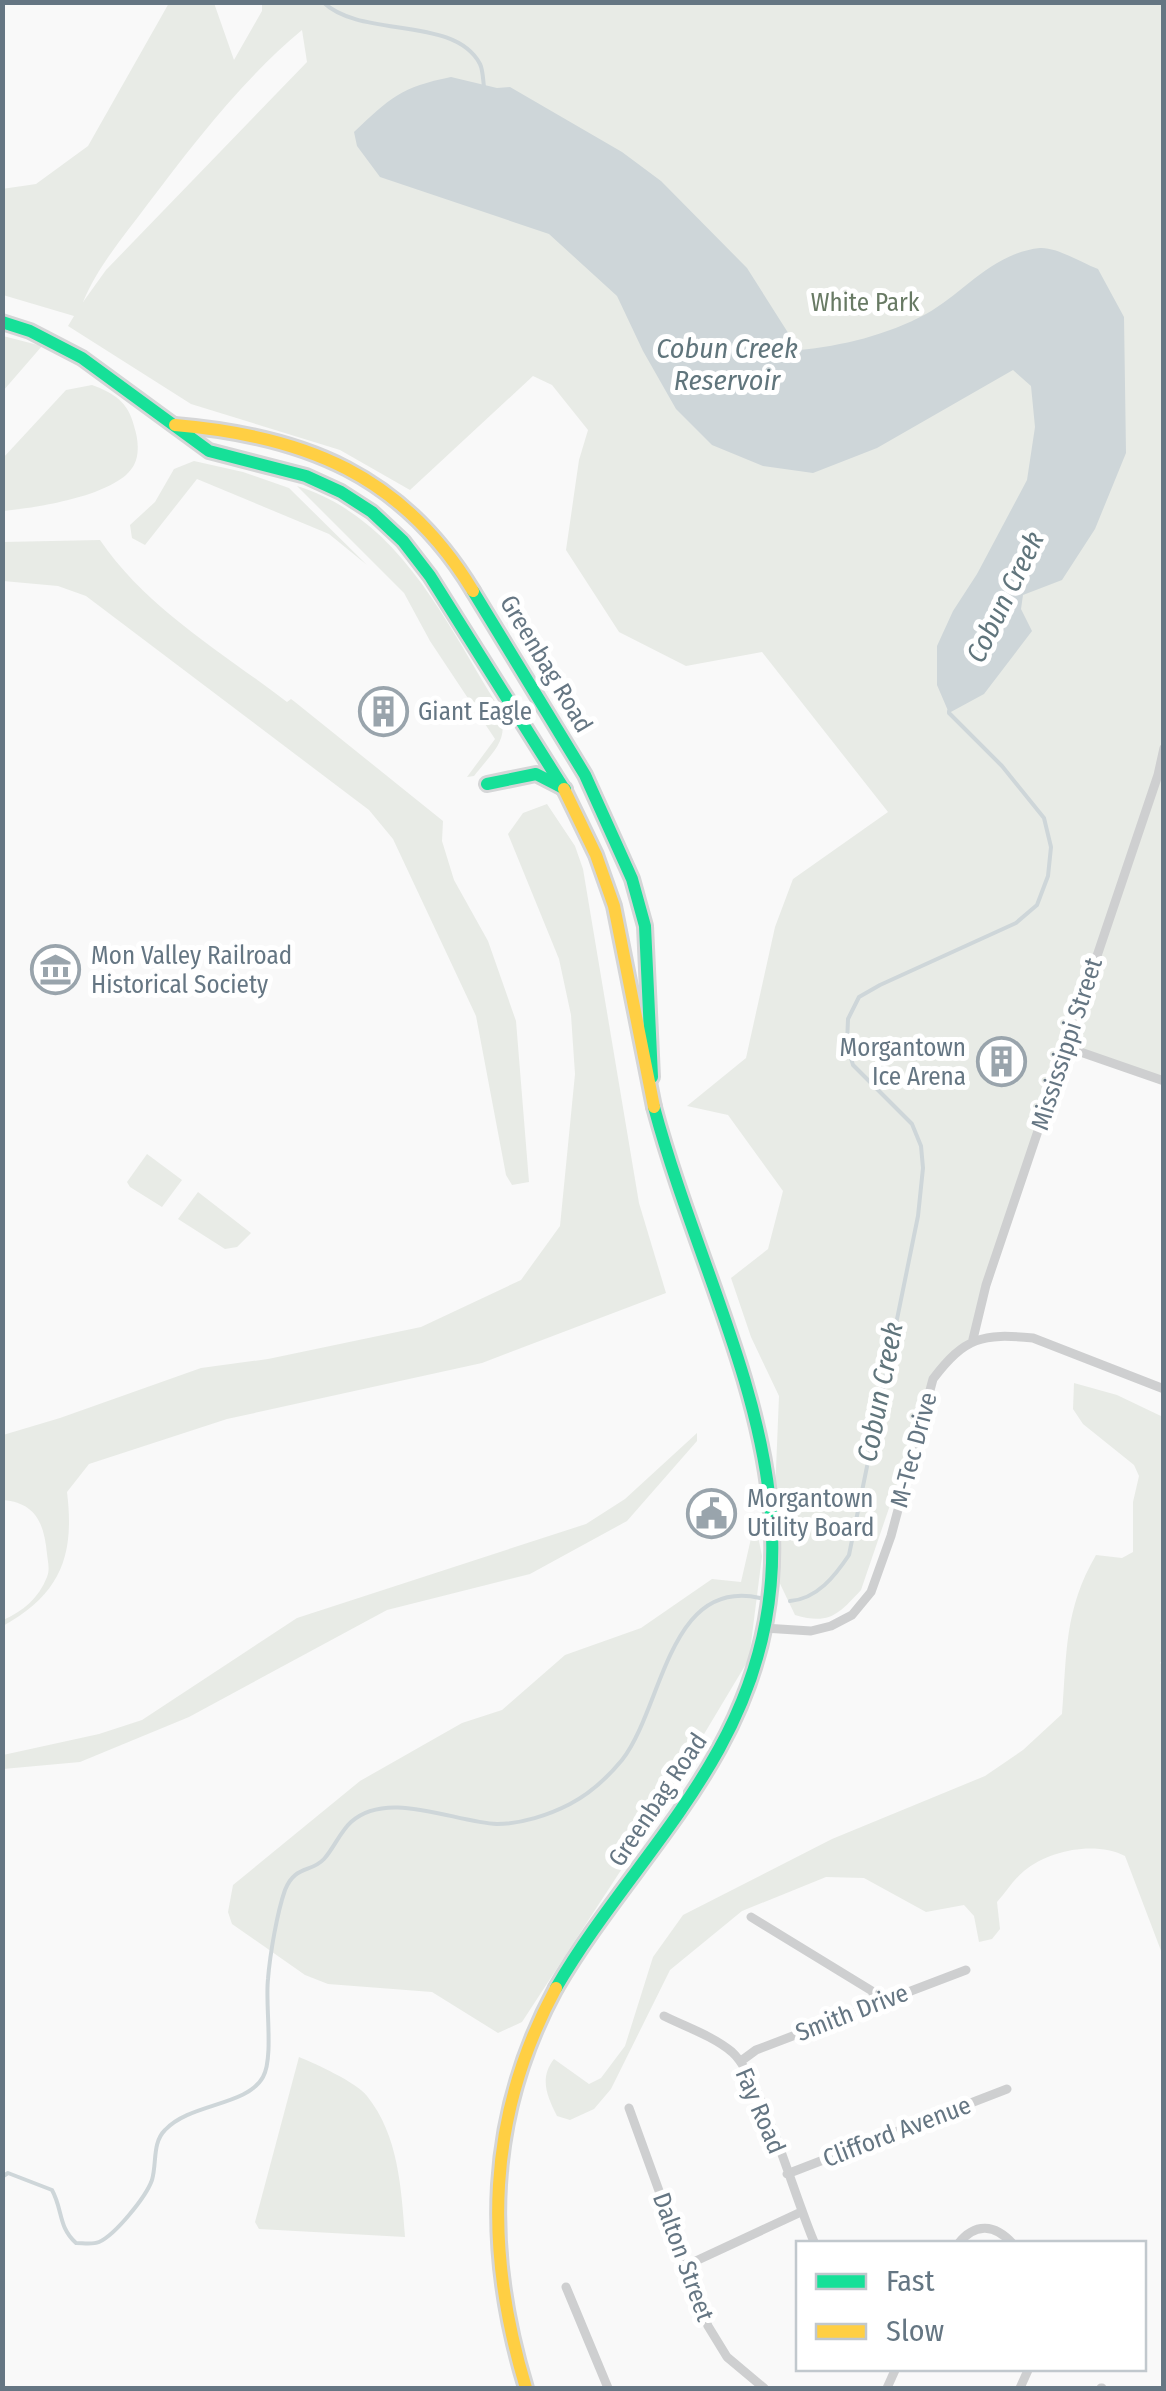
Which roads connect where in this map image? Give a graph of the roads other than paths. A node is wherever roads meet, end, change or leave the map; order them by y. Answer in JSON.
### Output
{"nodes":[{"id":1,"x":2,"y":322,"type":"edge"},
{"id":2,"x":176,"y":425,"type":"junction"},
{"id":3,"x":1164,"y":748,"type":"edge"},
{"id":4,"x":487,"y":784,"type":"dead end"},
{"id":5,"x":566,"y":789,"type":"junction"},
{"id":6,"x":1066,"y":1047,"type":"junction"},
{"id":7,"x":1164,"y":1081,"type":"edge"},
{"id":8,"x":654,"y":1106,"type":"junction"},
{"id":9,"x":973,"y":1340,"type":"junction"},
{"id":10,"x":1164,"y":1389,"type":"edge"},
{"id":11,"x":764,"y":1628,"type":"junction"},
{"id":12,"x":751,"y":1917,"type":"dead end"},
{"id":13,"x":966,"y":1970,"type":"dead end"},
{"id":14,"x":877,"y":2003,"type":"junction"},
{"id":15,"x":664,"y":2016,"type":"dead end"},
{"id":16,"x":741,"y":2061,"type":"junction"},
{"id":17,"x":1007,"y":2090,"type":"dead end"},
{"id":18,"x":629,"y":2108,"type":"dead end"},
{"id":19,"x":786,"y":2174,"type":"junction"},
{"id":20,"x":801,"y":2212,"type":"junction"},
{"id":21,"x":814,"y":2241,"type":"edge"},
{"id":22,"x":960,"y":2241,"type":"edge"},
{"id":23,"x":1010,"y":2241,"type":"edge"},
{"id":24,"x":685,"y":2266,"type":"junction"},
{"id":25,"x":566,"y":2286,"type":"dead end"},
{"id":26,"x":757,"y":2387,"type":"edge"},
{"id":27,"x":526,"y":2388,"type":"edge"},
{"id":28,"x":608,"y":2388,"type":"edge"}],
"edges":[{"from":1,"to":2,"type":"main road","name":"Greenbag Road"},
{"from":2,"to":5,"type":"main road","name":"Greenbag Road"},
{"from":2,"to":8,"type":"main road","name":"Greenbag Road"},
{"from":3,"to":6,"type":"street","name":"Mississippi Street"},
{"from":4,"to":5,"type":"main road"},
{"from":5,"to":8,"type":"main road","name":"Greenbag Road"},
{"from":6,"to":7,"type":"street"},
{"from":6,"to":9,"type":"street","name":"Mississippi Street"},
{"from":8,"to":11,"type":"main road","name":"Greenbag Road"},
{"from":9,"to":10,"type":"street"},
{"from":9,"to":11,"type":"street","name":"M-Tec Drive"},
{"from":11,"to":27,"type":"main road","name":"Greenbag Road"},
{"from":12,"to":14,"type":"street"},
{"from":13,"to":14,"type":"street","name":"Smith Drive"},
{"from":14,"to":16,"type":"street","name":"Smith Drive"},
{"from":15,"to":16,"type":"street","name":"Fay Road"},
{"from":16,"to":19,"type":"street","name":"Fay Road"},
{"from":17,"to":19,"type":"street","name":"Clifford Avenue"},
{"from":18,"to":24,"type":"street","name":"Dalton Street"},
{"from":19,"to":20,"type":"street","name":"Fay Road"},
{"from":20,"to":21,"type":"street","name":"Fay Road"},
{"from":20,"to":24,"type":"street"},
{"from":22,"to":23,"type":"street"},
{"from":24,"to":26,"type":"street","name":"Dalton Street"},
{"from":25,"to":28,"type":"street"}]}
